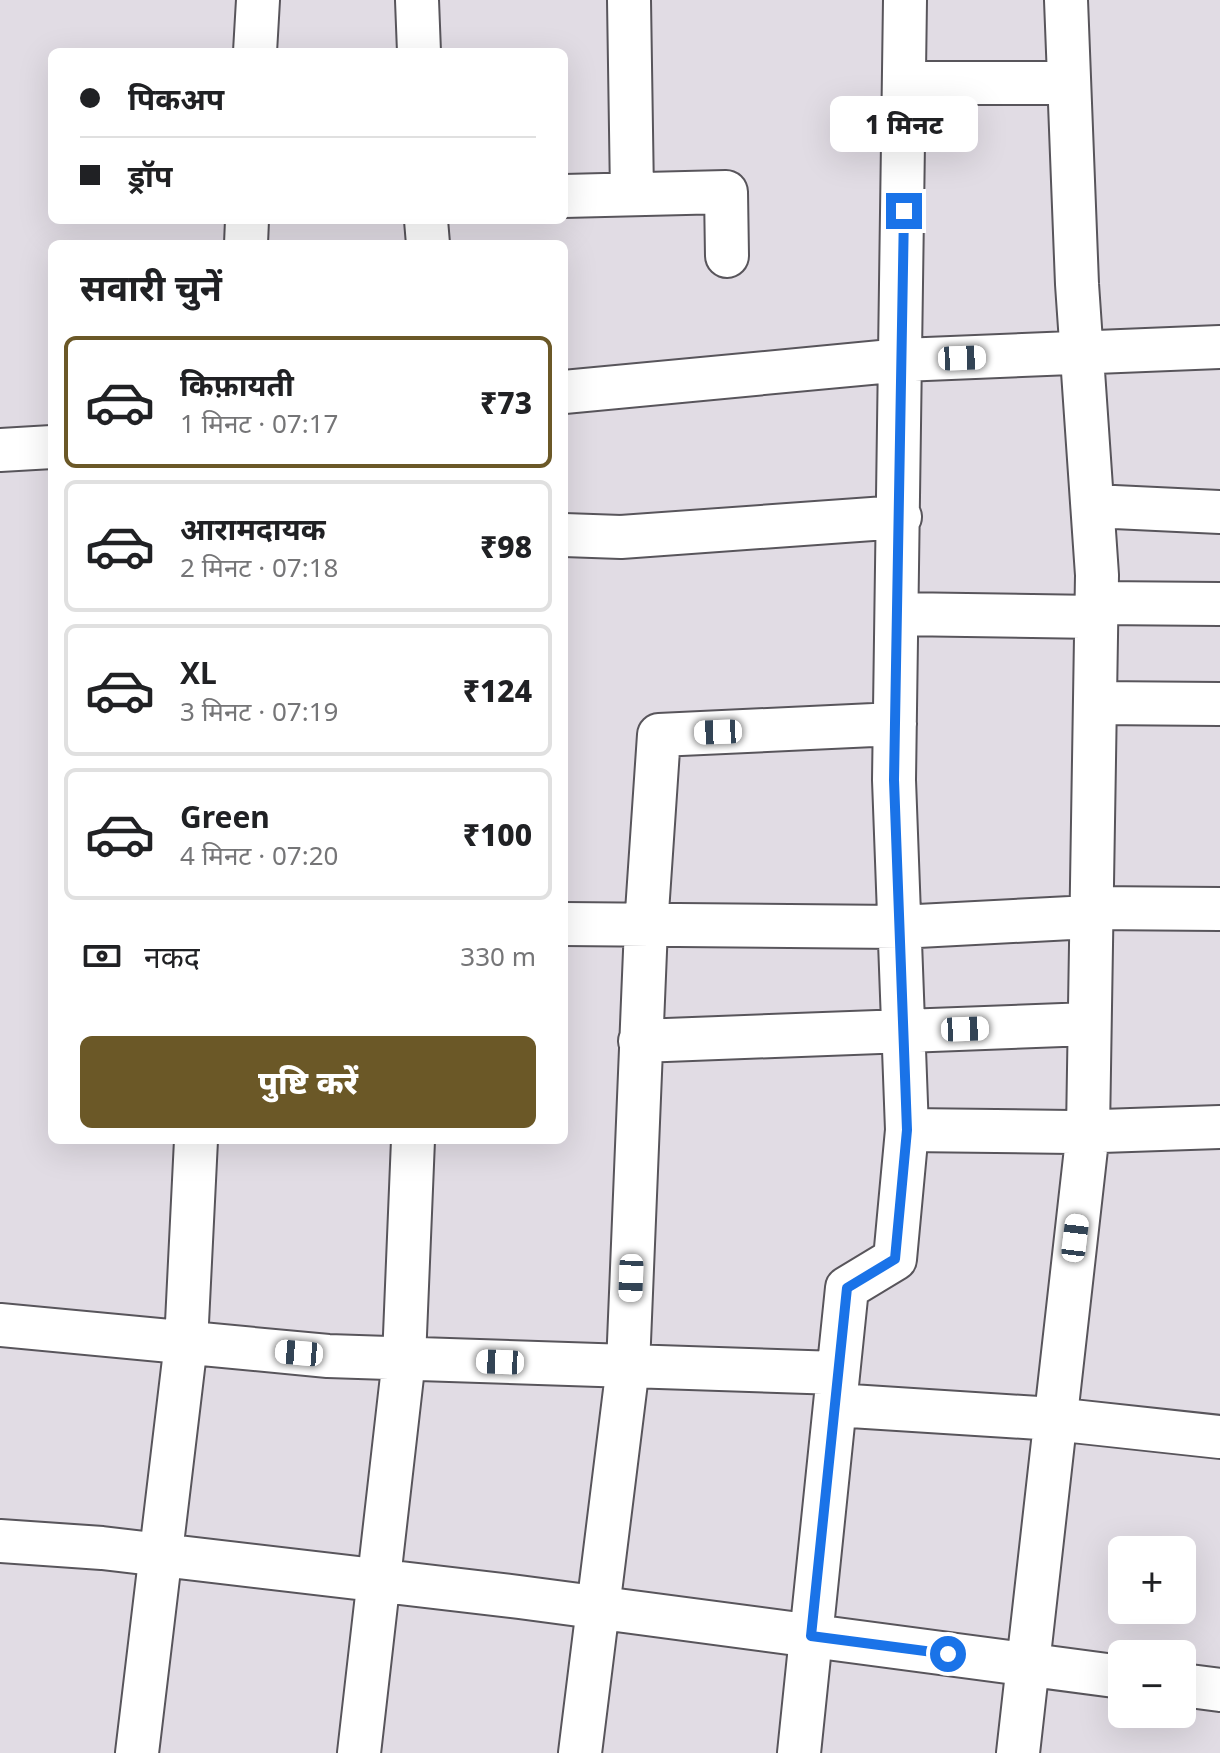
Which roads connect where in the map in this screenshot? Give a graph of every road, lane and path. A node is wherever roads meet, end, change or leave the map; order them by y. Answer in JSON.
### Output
{"nodes":[{"id":1,"x":258,"y":0,"type":"edge"},
{"id":2,"x":417,"y":0,"type":"edge"},
{"id":3,"x":629,"y":0,"type":"edge"},
{"id":4,"x":905,"y":0,"type":"edge"},
{"id":5,"x":1066,"y":0,"type":"edge"},
{"id":6,"x":255,"y":48,"type":"edge"},
{"id":7,"x":419,"y":48,"type":"edge"},
{"id":8,"x":905,"y":83,"type":"junction"},
{"id":9,"x":1069,"y":83,"type":"junction"},
{"id":10,"x":632,"y":194,"type":"junction"},
{"id":11,"x":568,"y":196,"type":"edge"},
{"id":12,"x":727,"y":256,"type":"dead end"},
{"id":13,"x":1220,"y":347,"type":"edge"},
{"id":14,"x":1082,"y":354,"type":"junction"},
{"id":15,"x":902,"y":360,"type":"junction"},
{"id":16,"x":568,"y":392,"type":"edge"},
{"id":17,"x":48,"y":447,"type":"edge"},
{"id":18,"x":0,"y":450,"type":"edge"},
{"id":19,"x":1093,"y":506,"type":"junction"},
{"id":20,"x":1220,"y":512,"type":"edge"},
{"id":21,"x":900,"y":517,"type":"junction"},
{"id":22,"x":568,"y":535,"type":"edge"},
{"id":23,"x":1220,"y":604,"type":"edge"},
{"id":24,"x":1097,"y":610,"type":"junction"},
{"id":25,"x":898,"y":614,"type":"junction"},
{"id":26,"x":1095,"y":703,"type":"junction"},
{"id":27,"x":1220,"y":704,"type":"edge"},
{"id":28,"x":895,"y":724,"type":"junction"},
{"id":29,"x":1220,"y":909,"type":"edge"},
{"id":30,"x":1090,"y":913,"type":"junction"},
{"id":31,"x":568,"y":924,"type":"edge"},
{"id":32,"x":646,"y":927,"type":"junction"},
{"id":33,"x":899,"y":927,"type":"junction"},
{"id":34,"x":1089,"y":1024,"type":"junction"},
{"id":35,"x":903,"y":1031,"type":"junction"},
{"id":36,"x":640,"y":1041,"type":"junction"},
{"id":37,"x":1220,"y":1127,"type":"edge"},
{"id":38,"x":907,"y":1130,"type":"junction"},
{"id":39,"x":1088,"y":1131,"type":"junction"},
{"id":40,"x":196,"y":1144,"type":"edge"},
{"id":41,"x":413,"y":1144,"type":"edge"},
{"id":42,"x":0,"y":1325,"type":"edge"},
{"id":43,"x":186,"y":1343,"type":"junction"},
{"id":44,"x":404,"y":1359,"type":"junction"},
{"id":45,"x":628,"y":1366,"type":"junction"},
{"id":46,"x":837,"y":1389,"type":"junction"},
{"id":47,"x":1054,"y":1419,"type":"junction"},
{"id":48,"x":1220,"y":1437,"type":"edge"},
{"id":49,"x":0,"y":1541,"type":"edge"},
{"id":50,"x":160,"y":1555,"type":"junction"},
{"id":51,"x":381,"y":1581,"type":"junction"},
{"id":52,"x":601,"y":1608,"type":"junction"},
{"id":53,"x":811,"y":1636,"type":"junction"},
{"id":54,"x":1030,"y":1665,"type":"junction"},
{"id":55,"x":1108,"y":1675,"type":"edge"},
{"id":56,"x":1196,"y":1687,"type":"edge"},
{"id":57,"x":1220,"y":1690,"type":"edge"},
{"id":58,"x":137,"y":1753,"type":"edge"},
{"id":59,"x":359,"y":1753,"type":"edge"},
{"id":60,"x":580,"y":1753,"type":"edge"},
{"id":61,"x":799,"y":1753,"type":"edge"},
{"id":62,"x":1018,"y":1753,"type":"edge"}],
"edges":[{"from":1,"to":6,"type":"street"},
{"from":2,"to":7,"type":"street"},
{"from":3,"to":10,"type":"street"},
{"from":4,"to":8,"type":"street"},
{"from":5,"to":9,"type":"street"},
{"from":8,"to":9,"type":"street"},
{"from":8,"to":15,"type":"street"},
{"from":9,"to":14,"type":"street"},
{"from":10,"to":11,"type":"street"},
{"from":10,"to":12,"type":"street"},
{"from":13,"to":14,"type":"street"},
{"from":14,"to":15,"type":"street"},
{"from":14,"to":19,"type":"street"},
{"from":15,"to":16,"type":"street"},
{"from":15,"to":21,"type":"street"},
{"from":17,"to":18,"type":"street"},
{"from":19,"to":20,"type":"street"},
{"from":19,"to":24,"type":"street"},
{"from":21,"to":22,"type":"street"},
{"from":21,"to":25,"type":"street"},
{"from":23,"to":24,"type":"street"},
{"from":24,"to":25,"type":"street"},
{"from":24,"to":26,"type":"street"},
{"from":25,"to":28,"type":"street"},
{"from":26,"to":27,"type":"street"},
{"from":26,"to":30,"type":"street"},
{"from":28,"to":32,"type":"street"},
{"from":28,"to":33,"type":"street"},
{"from":29,"to":30,"type":"street"},
{"from":30,"to":33,"type":"street"},
{"from":30,"to":34,"type":"street"},
{"from":31,"to":32,"type":"street"},
{"from":32,"to":33,"type":"street"},
{"from":32,"to":36,"type":"street"},
{"from":33,"to":35,"type":"street"},
{"from":34,"to":35,"type":"street"},
{"from":34,"to":39,"type":"street"},
{"from":35,"to":36,"type":"street"},
{"from":35,"to":38,"type":"street"},
{"from":36,"to":45,"type":"street"},
{"from":37,"to":39,"type":"street"},
{"from":38,"to":39,"type":"street"},
{"from":38,"to":46,"type":"street"},
{"from":39,"to":47,"type":"street"},
{"from":40,"to":43,"type":"street"},
{"from":41,"to":44,"type":"street"},
{"from":42,"to":43,"type":"street"},
{"from":43,"to":44,"type":"street"},
{"from":43,"to":50,"type":"street"},
{"from":44,"to":45,"type":"street"},
{"from":44,"to":51,"type":"street"},
{"from":45,"to":46,"type":"street"},
{"from":45,"to":52,"type":"street"},
{"from":46,"to":47,"type":"street"},
{"from":46,"to":53,"type":"street"},
{"from":47,"to":48,"type":"street"},
{"from":47,"to":54,"type":"street"},
{"from":49,"to":50,"type":"street"},
{"from":50,"to":51,"type":"street"},
{"from":50,"to":58,"type":"street"},
{"from":51,"to":52,"type":"street"},
{"from":51,"to":59,"type":"street"},
{"from":52,"to":53,"type":"street"},
{"from":52,"to":60,"type":"street"},
{"from":53,"to":54,"type":"street"},
{"from":53,"to":61,"type":"street"},
{"from":54,"to":55,"type":"street"},
{"from":54,"to":62,"type":"street"},
{"from":56,"to":57,"type":"street"}]}
